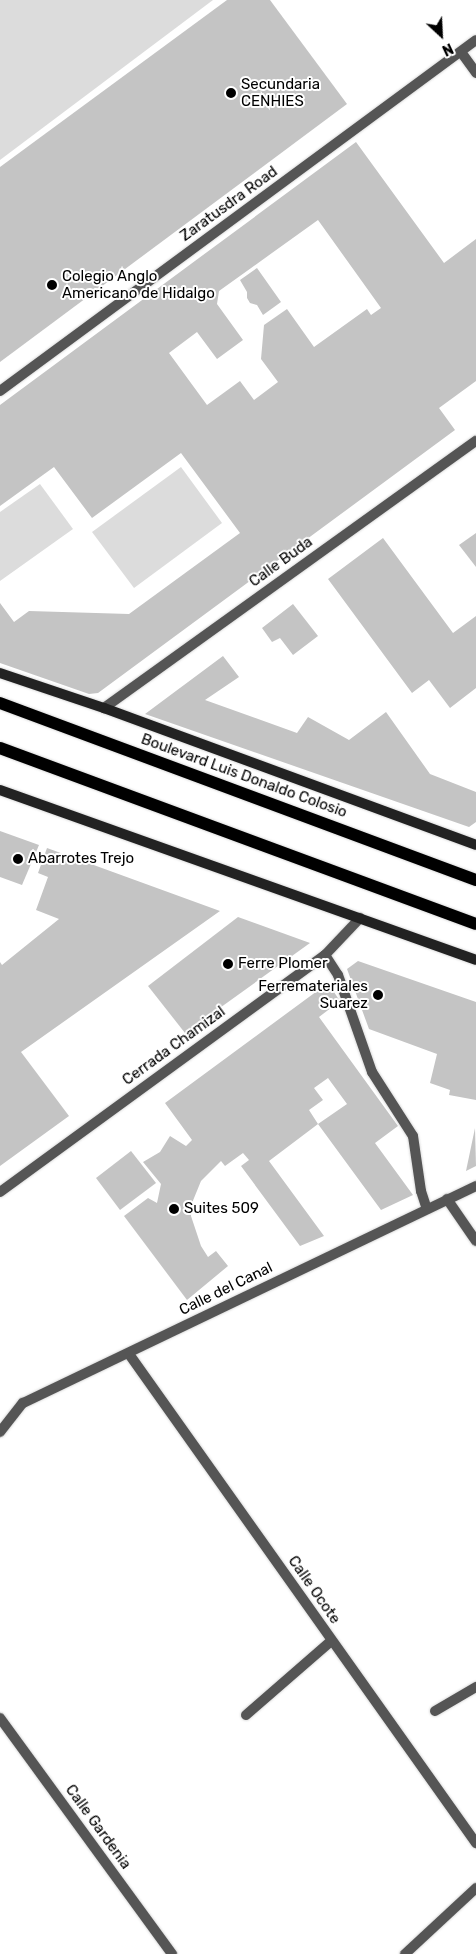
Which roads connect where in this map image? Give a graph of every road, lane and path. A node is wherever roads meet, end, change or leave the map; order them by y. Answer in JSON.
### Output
{"nodes":[{"id":1,"x":476,"y":40,"type":"edge"},
{"id":2,"x":460,"y":52,"type":"junction"},
{"id":3,"x":476,"y":72,"type":"edge"},
{"id":4,"x":0,"y":391,"type":"edge"},
{"id":5,"x":476,"y":441,"type":"edge"},
{"id":6,"x":0,"y":673,"type":"edge"},
{"id":7,"x":0,"y":703,"type":"edge"},
{"id":8,"x":104,"y":708,"type":"junction"},
{"id":9,"x":0,"y":748,"type":"edge"},
{"id":10,"x":1,"y":791,"type":"edge"},
{"id":11,"x":474,"y":842,"type":"edge"},
{"id":12,"x":476,"y":880,"type":"edge"},
{"id":13,"x":360,"y":918,"type":"junction"},
{"id":14,"x":476,"y":924,"type":"edge"},
{"id":15,"x":325,"y":956,"type":"junction"},
{"id":16,"x":476,"y":960,"type":"edge"},
{"id":17,"x":476,"y":1186,"type":"edge"},
{"id":18,"x":0,"y":1192,"type":"edge"},
{"id":19,"x":447,"y":1199,"type":"junction"},
{"id":20,"x":427,"y":1208,"type":"junction"},
{"id":21,"x":476,"y":1242,"type":"edge"},
{"id":22,"x":129,"y":1354,"type":"junction"},
{"id":23,"x":0,"y":1432,"type":"edge"},
{"id":24,"x":331,"y":1641,"type":"junction"},
{"id":25,"x":476,"y":1687,"type":"edge"},
{"id":26,"x":435,"y":1711,"type":"dead end"},
{"id":27,"x":246,"y":1715,"type":"dead end"},
{"id":28,"x":0,"y":1718,"type":"edge"},
{"id":29,"x":476,"y":1843,"type":"edge"},
{"id":30,"x":476,"y":1888,"type":"edge"},
{"id":31,"x":172,"y":1954,"type":"edge"},
{"id":32,"x":404,"y":1954,"type":"edge"}],
"edges":[{"from":1,"to":2,"type":"street","name":"Zaratusdra Road"},
{"from":2,"to":3,"type":"street"},
{"from":2,"to":4,"type":"street","name":"Zaratusdra Road"},
{"from":5,"to":8,"type":"street","name":"Calle Buda"},
{"from":6,"to":8,"type":"main road","name":"Boulevard Luis Donaldo Colosio"},
{"from":7,"to":12,"type":"main road","name":"Boulevard Luis Donaldo Colosio"},
{"from":8,"to":11,"type":"main road","name":"Boulevard Luis Donaldo Colosio"},
{"from":9,"to":14,"type":"main road"},
{"from":10,"to":13,"type":"main road"},
{"from":13,"to":15,"type":"street","name":"Cerrada Chamizal"},
{"from":13,"to":16,"type":"main road"},
{"from":15,"to":18,"type":"street","name":"Cerrada Chamizal"},
{"from":15,"to":20,"type":"street"},
{"from":17,"to":19,"type":"street","name":"Calle del Canal"},
{"from":19,"to":20,"type":"street","name":"Calle del Canal"},
{"from":19,"to":21,"type":"street"},
{"from":20,"to":22,"type":"street","name":"Calle del Canal"},
{"from":22,"to":23,"type":"street","name":"Calle del Canal"},
{"from":22,"to":24,"type":"street","name":"Calle Ocote"},
{"from":24,"to":27,"type":"street"},
{"from":24,"to":29,"type":"street","name":"Calle Ocote"},
{"from":25,"to":26,"type":"street"},
{"from":28,"to":31,"type":"street","name":"Calle Gardenia"},
{"from":30,"to":32,"type":"street"}]}
